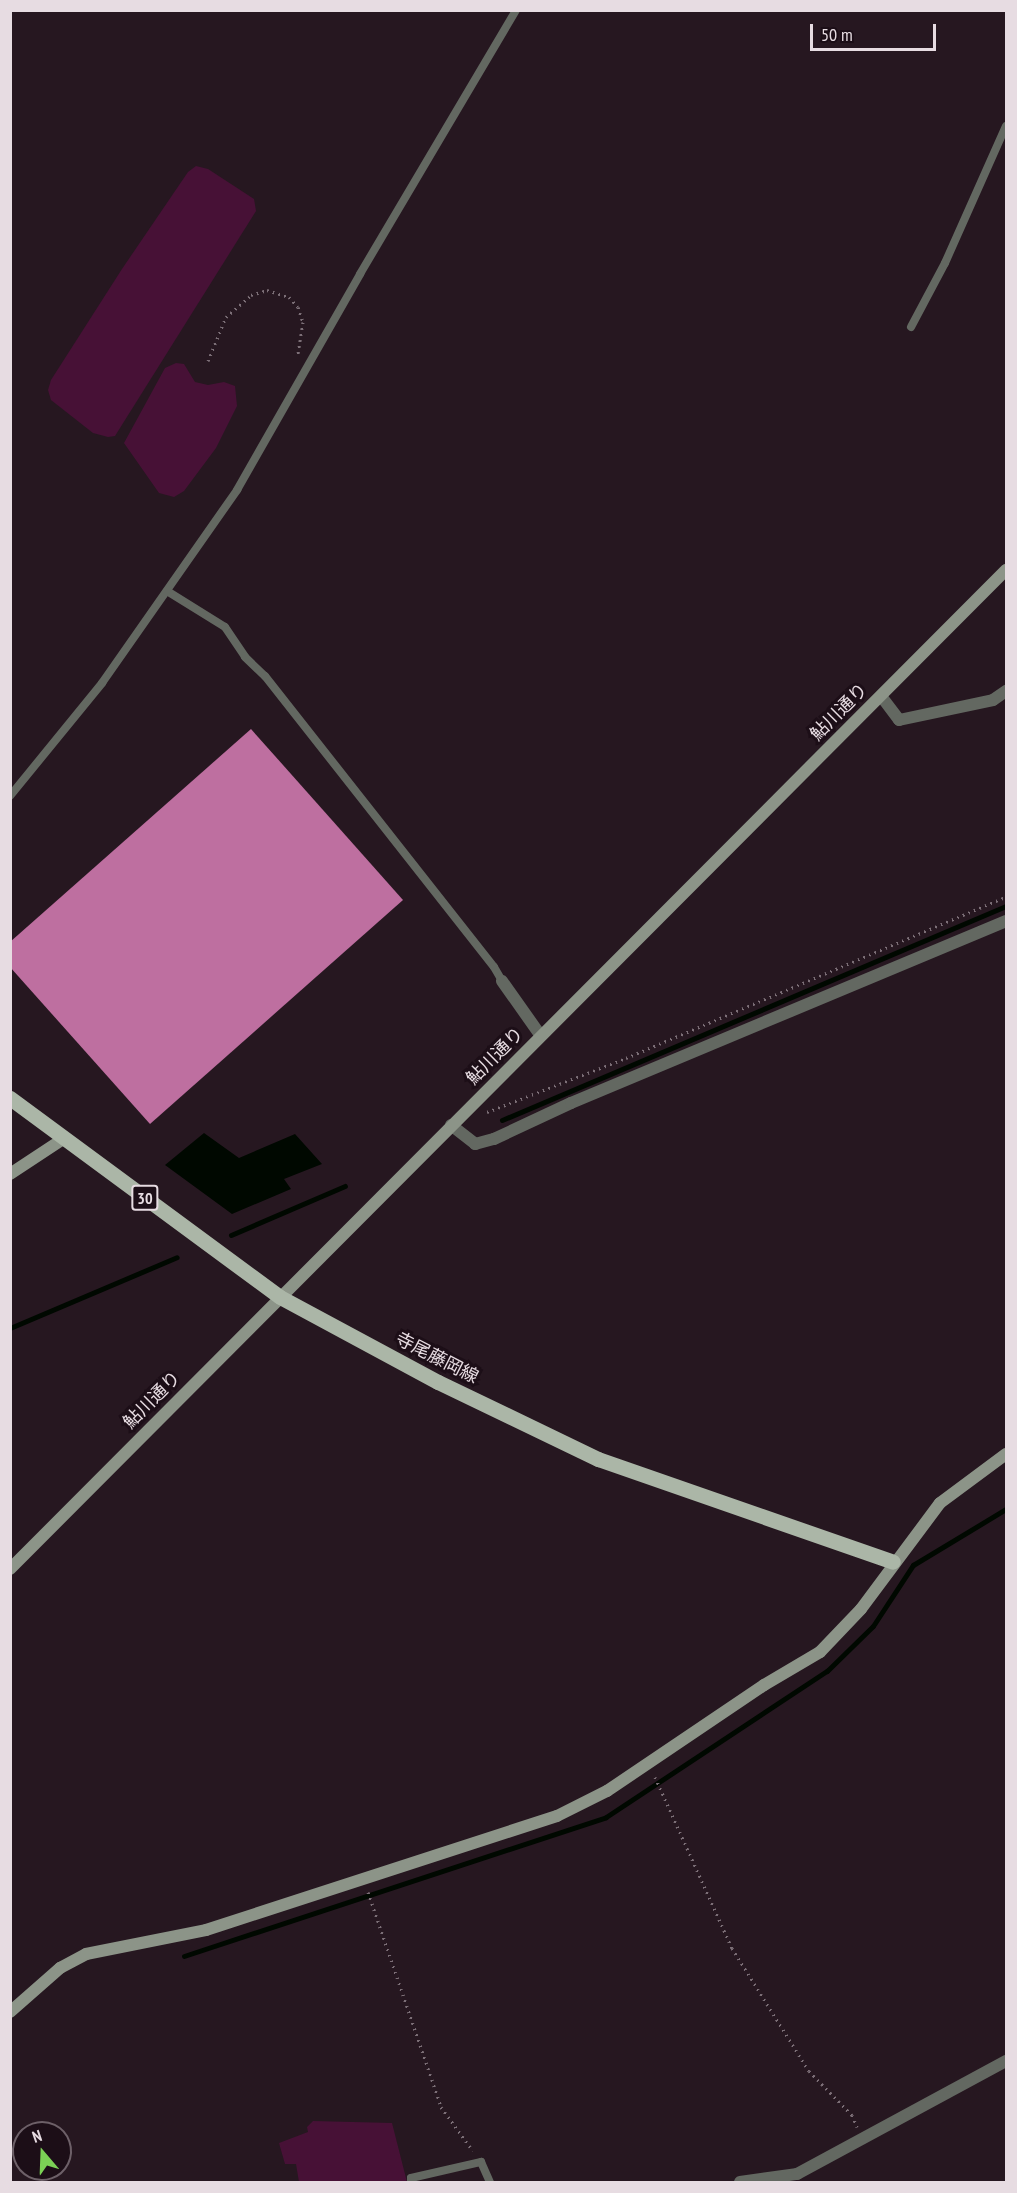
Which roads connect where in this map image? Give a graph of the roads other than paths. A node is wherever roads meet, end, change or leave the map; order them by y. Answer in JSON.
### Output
{"nodes":[{"id":1,"x":516,"y":10,"type":"edge"},
{"id":2,"x":1006,"y":126,"type":"edge"},
{"id":3,"x":911,"y":327,"type":"dead end"},
{"id":4,"x":1006,"y":570,"type":"edge"},
{"id":5,"x":167,"y":591,"type":"junction"},
{"id":6,"x":1006,"y":691,"type":"edge"},
{"id":7,"x":881,"y":696,"type":"junction"},
{"id":8,"x":11,"y":796,"type":"edge"},
{"id":9,"x":1006,"y":921,"type":"edge"},
{"id":10,"x":502,"y":981,"type":"joint"},
{"id":11,"x":541,"y":1036,"type":"junction"},
{"id":12,"x":10,"y":1098,"type":"edge"},
{"id":13,"x":451,"y":1125,"type":"junction"},
{"id":14,"x":63,"y":1139,"type":"junction"},
{"id":15,"x":10,"y":1174,"type":"edge"},
{"id":16,"x":280,"y":1297,"type":"junction"},
{"id":17,"x":1006,"y":1454,"type":"edge"},
{"id":18,"x":893,"y":1562,"type":"junction"},
{"id":19,"x":10,"y":1569,"type":"edge"},
{"id":20,"x":10,"y":2012,"type":"edge"},
{"id":21,"x":1006,"y":2061,"type":"edge"},
{"id":22,"x":411,"y":2182,"type":"edge"},
{"id":23,"x":490,"y":2182,"type":"edge"},
{"id":24,"x":740,"y":2182,"type":"edge"}],
"edges":[{"from":1,"to":5,"type":"lane"},
{"from":2,"to":3,"type":"lane"},
{"from":4,"to":7,"type":"street","name":"鮎川通り"},
{"from":5,"to":8,"type":"lane"},
{"from":5,"to":10,"type":"lane"},
{"from":6,"to":7,"type":"street"},
{"from":7,"to":11,"type":"street","name":"鮎川通り"},
{"from":9,"to":13,"type":"street"},
{"from":10,"to":11,"type":"street"},
{"from":11,"to":13,"type":"street","name":"鮎川通り"},
{"from":12,"to":14,"type":"main road","name":"寺尾藤岡線","number":"30"},
{"from":13,"to":16,"type":"street","name":"鮎川通り"},
{"from":14,"to":15,"type":"street"},
{"from":14,"to":16,"type":"main road","name":"寺尾藤岡線","number":"30"},
{"from":16,"to":18,"type":"main road","name":"寺尾藤岡線"},
{"from":16,"to":19,"type":"street","name":"鮎川通り"},
{"from":17,"to":18,"type":"street"},
{"from":18,"to":20,"type":"street"},
{"from":21,"to":24,"type":"street"},
{"from":22,"to":23,"type":"lane"}]}
